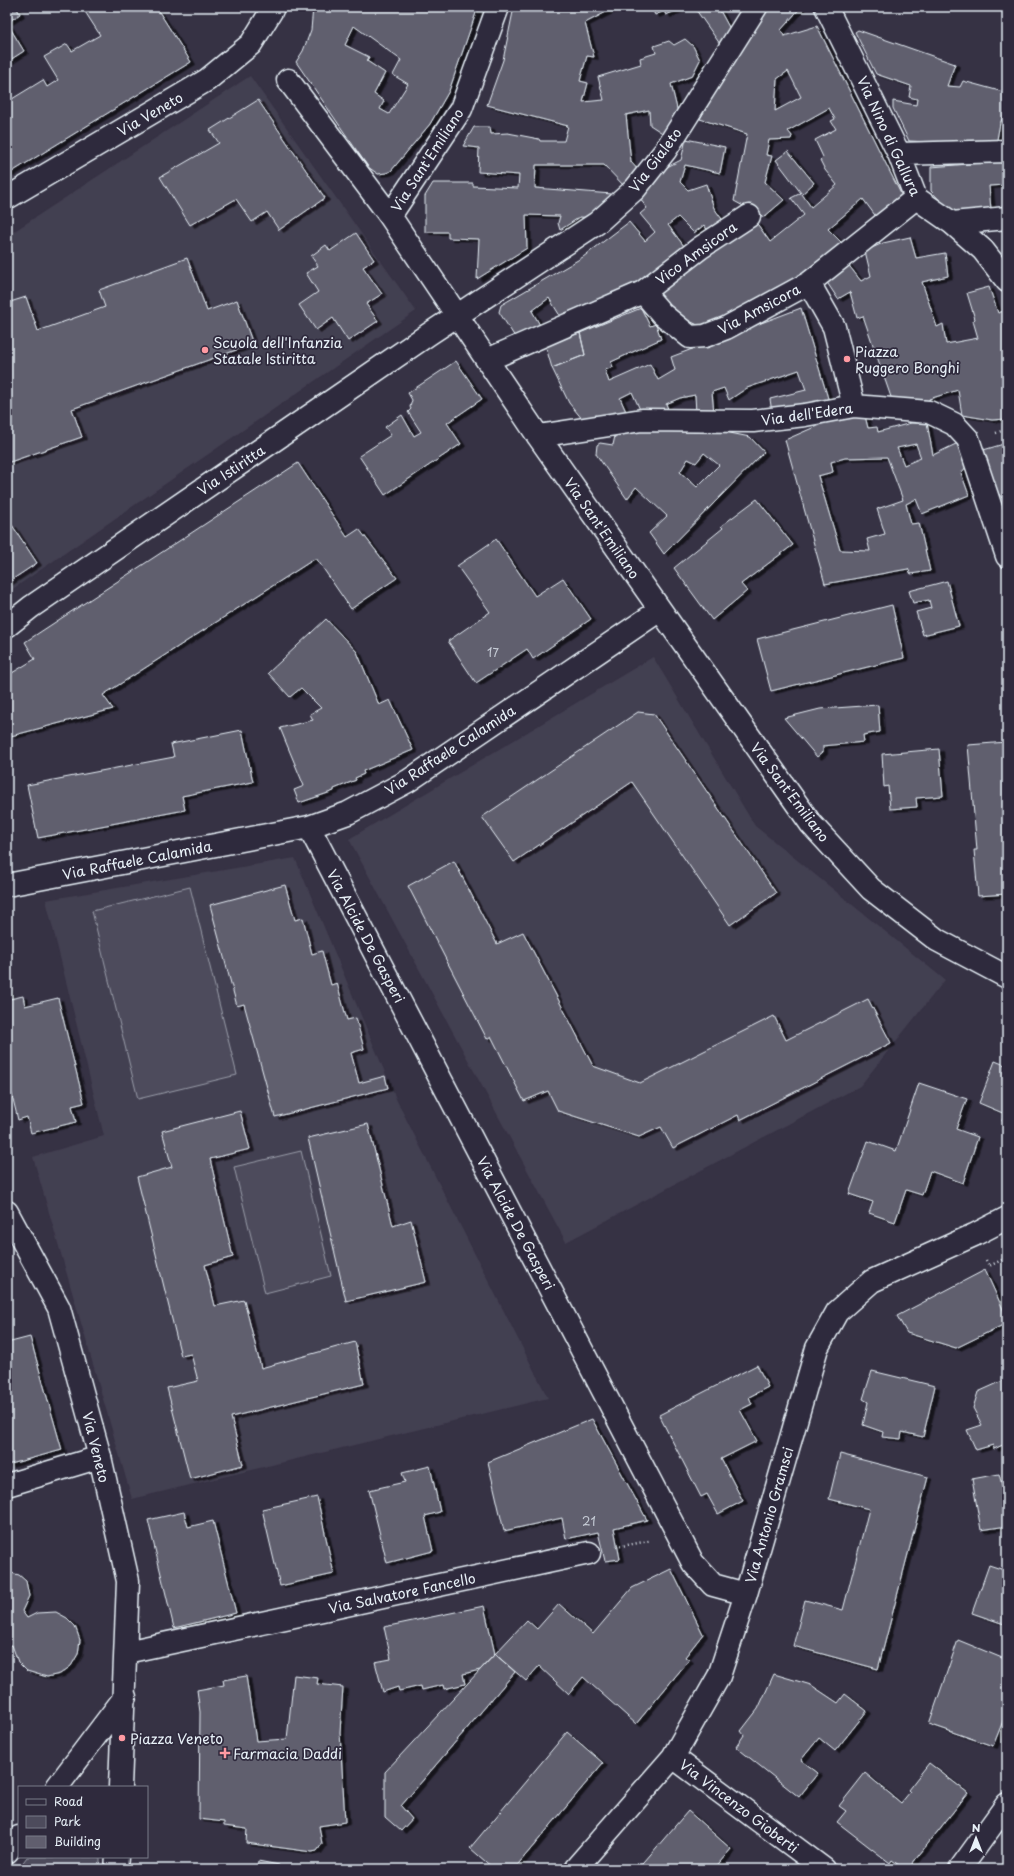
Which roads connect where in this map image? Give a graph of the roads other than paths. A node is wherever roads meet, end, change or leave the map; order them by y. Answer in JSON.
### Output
{"nodes":[{"id":1,"x":272,"y":7,"type":"edge"},
{"id":2,"x":498,"y":7,"type":"edge"},
{"id":3,"x":756,"y":7,"type":"edge"},
{"id":4,"x":826,"y":7,"type":"edge"},
{"id":5,"x":288,"y":80,"type":"dead end"},
{"id":6,"x":1007,"y":151,"type":"edge"},
{"id":7,"x":899,"y":154,"type":"junction"},
{"id":8,"x":7,"y":198,"type":"edge"},
{"id":9,"x":916,"y":198,"type":"junction"},
{"id":10,"x":390,"y":216,"type":"junction"},
{"id":11,"x":749,"y":216,"type":"dead end"},
{"id":12,"x":1007,"y":218,"type":"edge"},
{"id":13,"x":952,"y":223,"type":"junction"},
{"id":14,"x":1007,"y":281,"type":"edge"},
{"id":15,"x":809,"y":283,"type":"junction"},
{"id":16,"x":643,"y":292,"type":"junction"},
{"id":17,"x":456,"y":316,"type":"junction"},
{"id":18,"x":487,"y":360,"type":"junction"},
{"id":19,"x":854,"y":406,"type":"junction"},
{"id":20,"x":538,"y":436,"type":"junction"},
{"id":21,"x":1007,"y":556,"type":"edge"},
{"id":22,"x":660,"y":610,"type":"junction"},
{"id":23,"x":7,"y":626,"type":"edge"},
{"id":24,"x":309,"y":827,"type":"junction"},
{"id":25,"x":7,"y":885,"type":"edge"},
{"id":26,"x":1007,"y":977,"type":"edge"},
{"id":27,"x":7,"y":1212,"type":"edge"},
{"id":28,"x":1007,"y":1218,"type":"edge"},
{"id":29,"x":100,"y":1457,"type":"junction"},
{"id":30,"x":7,"y":1485,"type":"edge"},
{"id":31,"x":588,"y":1553,"type":"road end"},
{"id":32,"x":746,"y":1594,"type":"junction"},
{"id":33,"x":126,"y":1652,"type":"junction"},
{"id":34,"x":125,"y":1697,"type":"junction"},
{"id":35,"x":674,"y":1757,"type":"junction"},
{"id":36,"x":58,"y":1786,"type":"edge"},
{"id":37,"x":120,"y":1786,"type":"edge"},
{"id":38,"x":1007,"y":1804,"type":"edge"},
{"id":39,"x":18,"y":1838,"type":"edge"},
{"id":40,"x":7,"y":1852,"type":"edge"},
{"id":41,"x":117,"y":1858,"type":"edge"},
{"id":42,"x":116,"y":1869,"type":"edge"},
{"id":43,"x":575,"y":1869,"type":"edge"},
{"id":44,"x":824,"y":1869,"type":"edge"},
{"id":45,"x":960,"y":1869,"type":"edge"}],
"edges":[{"from":1,"to":8,"type":"street","name":"Via Veneto"},
{"from":2,"to":10,"type":"street","name":"Via Sant'Emiliano"},
{"from":3,"to":17,"type":"street","name":"Via Gialeto"},
{"from":4,"to":7,"type":"street","name":"Via Nino di Gallura"},
{"from":5,"to":10,"type":"street"},
{"from":6,"to":7,"type":"street"},
{"from":7,"to":9,"type":"street","name":"Via Nino di Gallura"},
{"from":9,"to":13,"type":"street","name":"Via Nino di Gallura"},
{"from":9,"to":15,"type":"street","name":"Via Amsicora"},
{"from":10,"to":17,"type":"street","name":"Via Sant'Emiliano"},
{"from":11,"to":16,"type":"street","name":"Vico Amsicora"},
{"from":12,"to":13,"type":"street"},
{"from":13,"to":14,"type":"street","name":"Via Nino di Gallura"},
{"from":15,"to":16,"type":"street","name":"Via Amsicora"},
{"from":15,"to":19,"type":"street"},
{"from":16,"to":18,"type":"street"},
{"from":17,"to":18,"type":"street","name":"Via Sant'Emiliano"},
{"from":17,"to":23,"type":"street","name":"Via Istiritta"},
{"from":18,"to":20,"type":"street","name":"Via Sant'Emiliano"},
{"from":19,"to":20,"type":"street","name":"Via dell'Edera"},
{"from":19,"to":21,"type":"street","name":"Via dell'Edera"},
{"from":20,"to":22,"type":"street","name":"Via Sant'Emiliano"},
{"from":22,"to":24,"type":"street","name":"Via Raffaele Calamida"},
{"from":22,"to":26,"type":"street","name":"Via Sant'Emiliano"},
{"from":24,"to":25,"type":"street","name":"Via Raffaele Calamida"},
{"from":24,"to":32,"type":"street","name":"Via Alcide De Gasperi"},
{"from":27,"to":29,"type":"street","name":"Via Veneto"},
{"from":28,"to":32,"type":"street","name":"Via Antonio Gramsci"},
{"from":29,"to":30,"type":"street"},
{"from":29,"to":33,"type":"street","name":"Via Veneto"},
{"from":31,"to":33,"type":"street","name":"Via Salvatore Fancello"},
{"from":32,"to":35,"type":"street","name":"Via Antonio Gramsci"},
{"from":33,"to":34,"type":"street","name":"Via Veneto"},
{"from":34,"to":36,"type":"street"},
{"from":34,"to":37,"type":"street"},
{"from":35,"to":43,"type":"street","name":"Via Antonio Gramsci"},
{"from":35,"to":44,"type":"street","name":"Via Vincenzo Gioberti"},
{"from":38,"to":45,"type":"street"},
{"from":39,"to":40,"type":"street"},
{"from":41,"to":42,"type":"street"}]}
